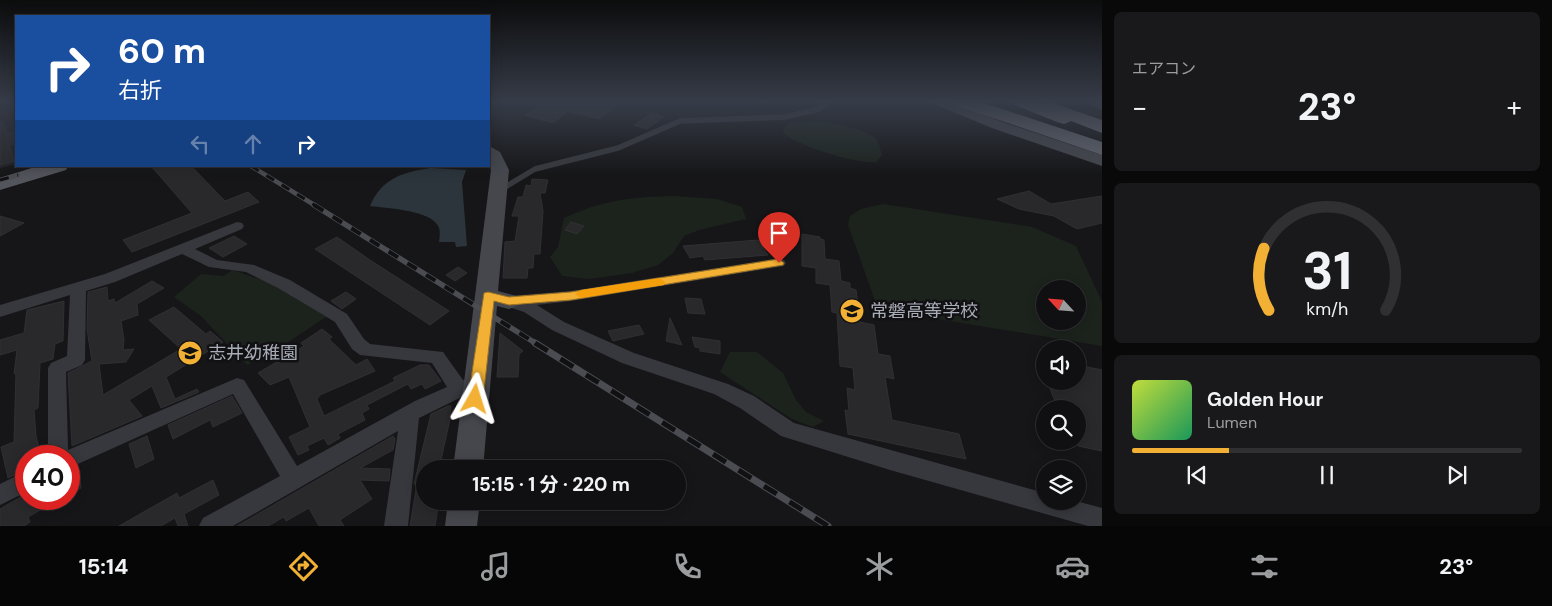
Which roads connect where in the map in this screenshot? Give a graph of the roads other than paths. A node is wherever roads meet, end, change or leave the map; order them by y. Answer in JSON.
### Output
{"nodes":[{"id":1,"x":665,"y":126,"type":"edge"},
{"id":2,"x":998,"y":126,"type":"edge"},
{"id":3,"x":1033,"y":126,"type":"edge"},
{"id":4,"x":1063,"y":126,"type":"edge"},
{"id":5,"x":1083,"y":126,"type":"edge"},
{"id":6,"x":1102,"y":133,"type":"edge"},
{"id":7,"x":1102,"y":141,"type":"edge"},
{"id":8,"x":1102,"y":149,"type":"edge"},
{"id":9,"x":490,"y":152,"type":"edge"},
{"id":10,"x":1102,"y":162,"type":"edge"},
{"id":11,"x":31,"y":167,"type":"edge"},
{"id":12,"x":56,"y":167,"type":"edge"},
{"id":13,"x":0,"y":176,"type":"edge"},
{"id":14,"x":0,"y":184,"type":"edge"},
{"id":15,"x":499,"y":191,"type":"junction"},
{"id":16,"x":237,"y":226,"type":"dead end"},
{"id":17,"x":182,"y":248,"type":"junction"},
{"id":18,"x":779,"y":263,"type":"dead end"},
{"id":19,"x":78,"y":289,"type":"junction"},
{"id":20,"x":499,"y":298,"type":"junction"},
{"id":21,"x":0,"y":312,"type":"edge"},
{"id":22,"x":468,"y":386,"type":"junction"},
{"id":23,"x":410,"y":414,"type":"junction"},
{"id":24,"x":58,"y":445,"type":"edge"},
{"id":25,"x":80,"y":454,"type":"edge"},
{"id":26,"x":468,"y":460,"type":"edge"},
{"id":27,"x":294,"y":479,"type":"junction"},
{"id":28,"x":15,"y":487,"type":"edge"},
{"id":29,"x":0,"y":495,"type":"edge"},
{"id":30,"x":463,"y":510,"type":"edge"},
{"id":31,"x":1102,"y":519,"type":"edge"},
{"id":32,"x":211,"y":526,"type":"edge"},
{"id":33,"x":396,"y":526,"type":"edge"},
{"id":34,"x":461,"y":526,"type":"edge"}],
"edges":[{"from":1,"to":15,"type":"lane"},
{"from":2,"to":10,"type":"street"},
{"from":3,"to":8,"type":"highway"},
{"from":4,"to":7,"type":"highway"},
{"from":5,"to":6,"type":"highway"},
{"from":9,"to":15,"type":"street"},
{"from":11,"to":13,"type":"main road"},
{"from":12,"to":14,"type":"main road"},
{"from":15,"to":20,"type":"street"},
{"from":16,"to":17,"type":"street"},
{"from":17,"to":19,"type":"street"},
{"from":17,"to":22,"type":"street"},
{"from":18,"to":20,"type":"street"},
{"from":19,"to":21,"type":"street"},
{"from":19,"to":24,"type":"street"},
{"from":20,"to":22,"type":"street"},
{"from":20,"to":31,"type":"street"},
{"from":22,"to":23,"type":"street"},
{"from":22,"to":26,"type":"street"},
{"from":23,"to":27,"type":"street"},
{"from":23,"to":33,"type":"street"},
{"from":25,"to":27,"type":"street"},
{"from":27,"to":32,"type":"street"},
{"from":28,"to":29,"type":"street"},
{"from":30,"to":34,"type":"street"}]}
